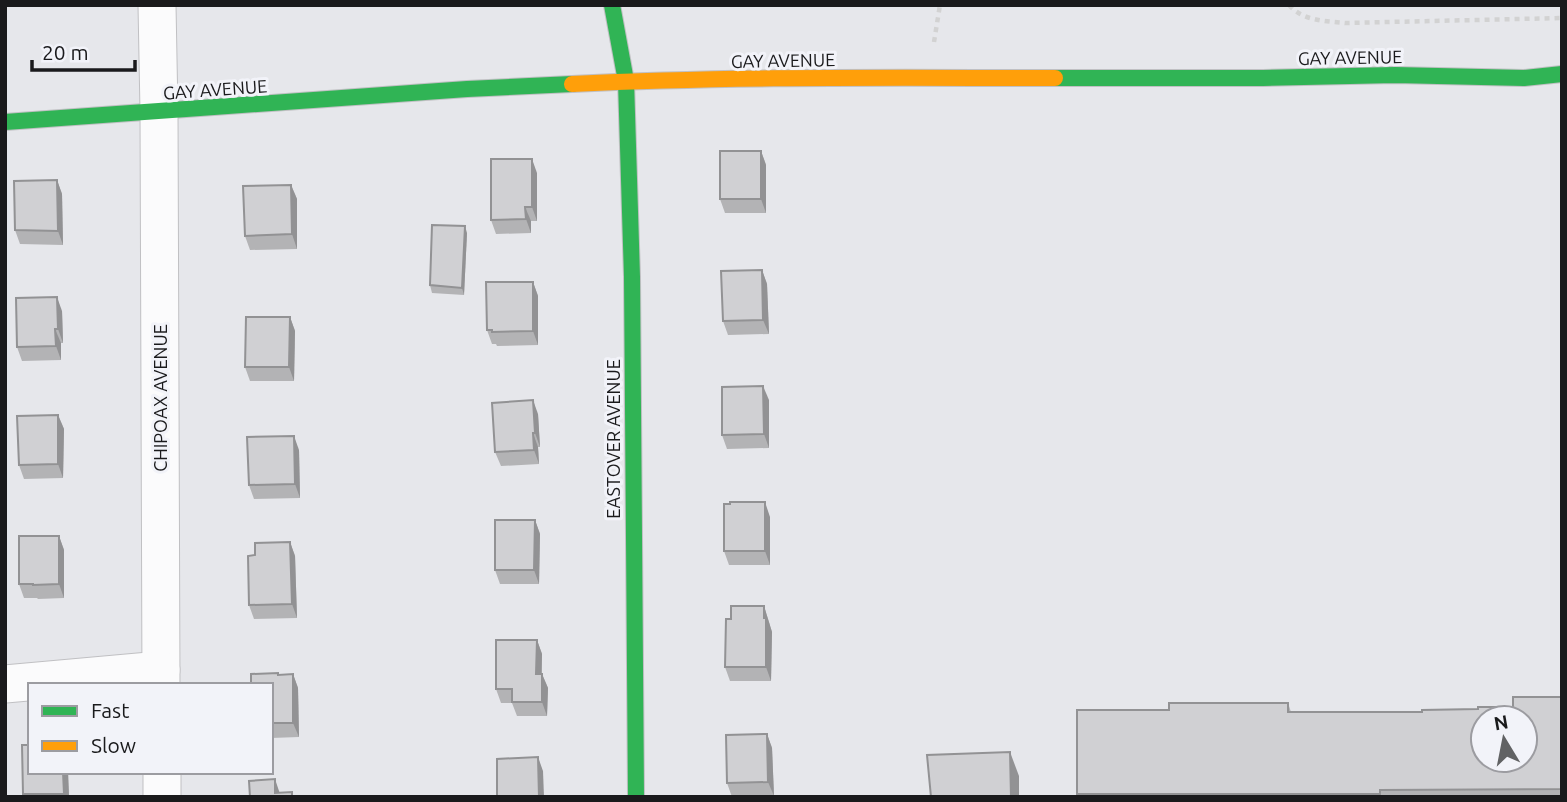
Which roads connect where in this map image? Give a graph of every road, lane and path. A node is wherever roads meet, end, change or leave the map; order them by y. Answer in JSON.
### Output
{"nodes":[{"id":1,"x":157,"y":5,"type":"edge"},
{"id":2,"x":612,"y":5,"type":"edge"},
{"id":3,"x":1289,"y":5,"type":"edge"},
{"id":4,"x":1562,"y":18,"type":"edge"},
{"id":5,"x":1562,"y":74,"type":"edge"},
{"id":6,"x":626,"y":81,"type":"junction"},
{"id":7,"x":159,"y":112,"type":"junction"},
{"id":8,"x":5,"y":122,"type":"edge"},
{"id":9,"x":161,"y":678,"type":"edge"},
{"id":10,"x":28,"y":683,"type":"edge"},
{"id":11,"x":31,"y":683,"type":"edge"},
{"id":12,"x":5,"y":684,"type":"edge"},
{"id":13,"x":162,"y":774,"type":"edge"},
{"id":14,"x":162,"y":797,"type":"edge"},
{"id":15,"x":636,"y":797,"type":"edge"}],
"edges":[{"from":1,"to":7,"type":"street","name":"CHIPOAX AVENUE"},
{"from":2,"to":6,"type":"street","name":"EASTOVER AVENUE"},
{"from":3,"to":4,"type":"path"},
{"from":5,"to":6,"type":"street","name":"GAY AVENUE"},
{"from":6,"to":7,"type":"street","name":"GAY AVENUE"},
{"from":6,"to":15,"type":"street","name":"EASTOVER AVENUE"},
{"from":7,"to":8,"type":"street","name":"GAY AVENUE"},
{"from":7,"to":9,"type":"street","name":"CHIPOAX AVENUE"},
{"from":9,"to":11,"type":"street"},
{"from":10,"to":12,"type":"street"},
{"from":13,"to":14,"type":"street"}]}
